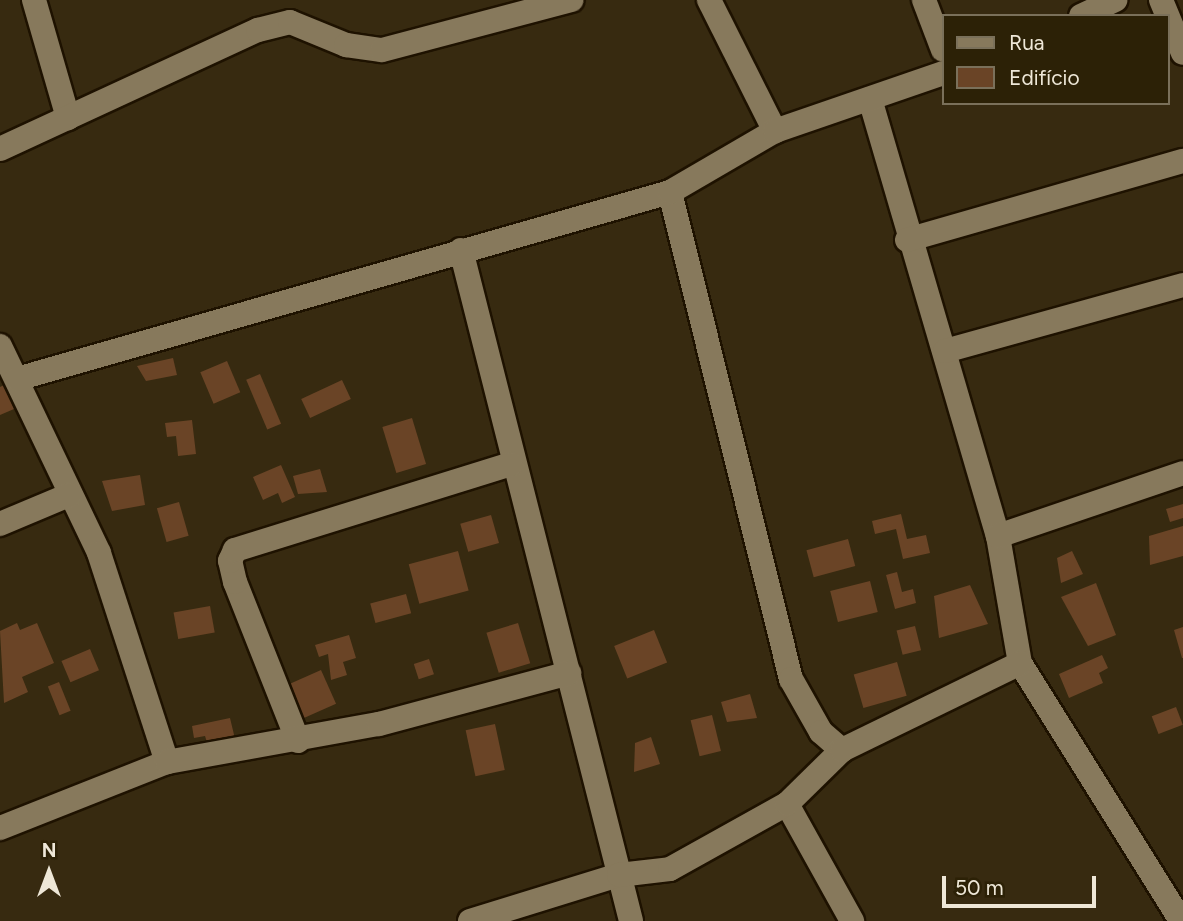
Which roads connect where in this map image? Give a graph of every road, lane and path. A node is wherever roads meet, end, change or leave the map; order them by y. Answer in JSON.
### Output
{"nodes":[{"id":1,"x":34,"y":0,"type":"edge"},
{"id":2,"x":571,"y":0,"type":"edge"},
{"id":3,"x":709,"y":0,"type":"edge"},
{"id":4,"x":924,"y":0,"type":"edge"},
{"id":5,"x":1115,"y":0,"type":"edge"},
{"id":6,"x":1085,"y":14,"type":"edge"},
{"id":7,"x":1169,"y":19,"type":"edge"},
{"id":8,"x":942,"y":47,"type":"edge"},
{"id":9,"x":1183,"y":53,"type":"edge"},
{"id":10,"x":942,"y":73,"type":"edge"},
{"id":11,"x":870,"y":99,"type":"junction"},
{"id":12,"x":68,"y":118,"type":"junction"},
{"id":13,"x":775,"y":131,"type":"junction"},
{"id":14,"x":0,"y":149,"type":"edge"},
{"id":15,"x":1183,"y":161,"type":"edge"},
{"id":16,"x":670,"y":192,"type":"junction"},
{"id":17,"x":907,"y":240,"type":"junction"},
{"id":18,"x":461,"y":250,"type":"junction"},
{"id":19,"x":1183,"y":285,"type":"edge"},
{"id":20,"x":0,"y":346,"type":"edge"},
{"id":21,"x":945,"y":351,"type":"junction"},
{"id":22,"x":17,"y":379,"type":"junction"},
{"id":23,"x":511,"y":464,"type":"junction"},
{"id":24,"x":1183,"y":473,"type":"edge"},
{"id":25,"x":69,"y":495,"type":"junction"},
{"id":26,"x":0,"y":524,"type":"edge"},
{"id":27,"x":998,"y":536,"type":"junction"},
{"id":28,"x":1020,"y":663,"type":"junction"},
{"id":29,"x":569,"y":673,"type":"junction"},
{"id":30,"x":298,"y":741,"type":"junction"},
{"id":31,"x":842,"y":750,"type":"junction"},
{"id":32,"x":167,"y":762,"type":"junction"},
{"id":33,"x":787,"y":804,"type":"junction"},
{"id":34,"x":0,"y":828,"type":"edge"},
{"id":35,"x":619,"y":875,"type":"junction"},
{"id":36,"x":626,"y":919,"type":"edge"},
{"id":37,"x":470,"y":921,"type":"edge"},
{"id":38,"x":852,"y":921,"type":"edge"},
{"id":39,"x":1181,"y":921,"type":"edge"}],
"edges":[{"from":1,"to":12,"type":"street"},
{"from":2,"to":12,"type":"street"},
{"from":3,"to":13,"type":"street"},
{"from":4,"to":8,"type":"street"},
{"from":5,"to":6,"type":"street"},
{"from":7,"to":9,"type":"street"},
{"from":10,"to":11,"type":"street"},
{"from":11,"to":13,"type":"street"},
{"from":11,"to":17,"type":"street"},
{"from":12,"to":14,"type":"street"},
{"from":13,"to":16,"type":"street"},
{"from":15,"to":17,"type":"street"},
{"from":16,"to":18,"type":"street"},
{"from":16,"to":31,"type":"street"},
{"from":17,"to":21,"type":"street"},
{"from":18,"to":22,"type":"street"},
{"from":18,"to":23,"type":"street"},
{"from":19,"to":21,"type":"street"},
{"from":20,"to":22,"type":"street"},
{"from":21,"to":27,"type":"street"},
{"from":22,"to":25,"type":"street"},
{"from":23,"to":29,"type":"street"},
{"from":23,"to":30,"type":"street"},
{"from":24,"to":27,"type":"street"},
{"from":25,"to":26,"type":"street"},
{"from":25,"to":32,"type":"street"},
{"from":27,"to":28,"type":"street"},
{"from":28,"to":31,"type":"street"},
{"from":28,"to":39,"type":"street"},
{"from":29,"to":30,"type":"street"},
{"from":29,"to":35,"type":"street"},
{"from":30,"to":32,"type":"street"},
{"from":31,"to":33,"type":"street"},
{"from":32,"to":34,"type":"street"},
{"from":33,"to":35,"type":"street"},
{"from":33,"to":38,"type":"street"},
{"from":35,"to":36,"type":"street"},
{"from":35,"to":37,"type":"street"}]}
